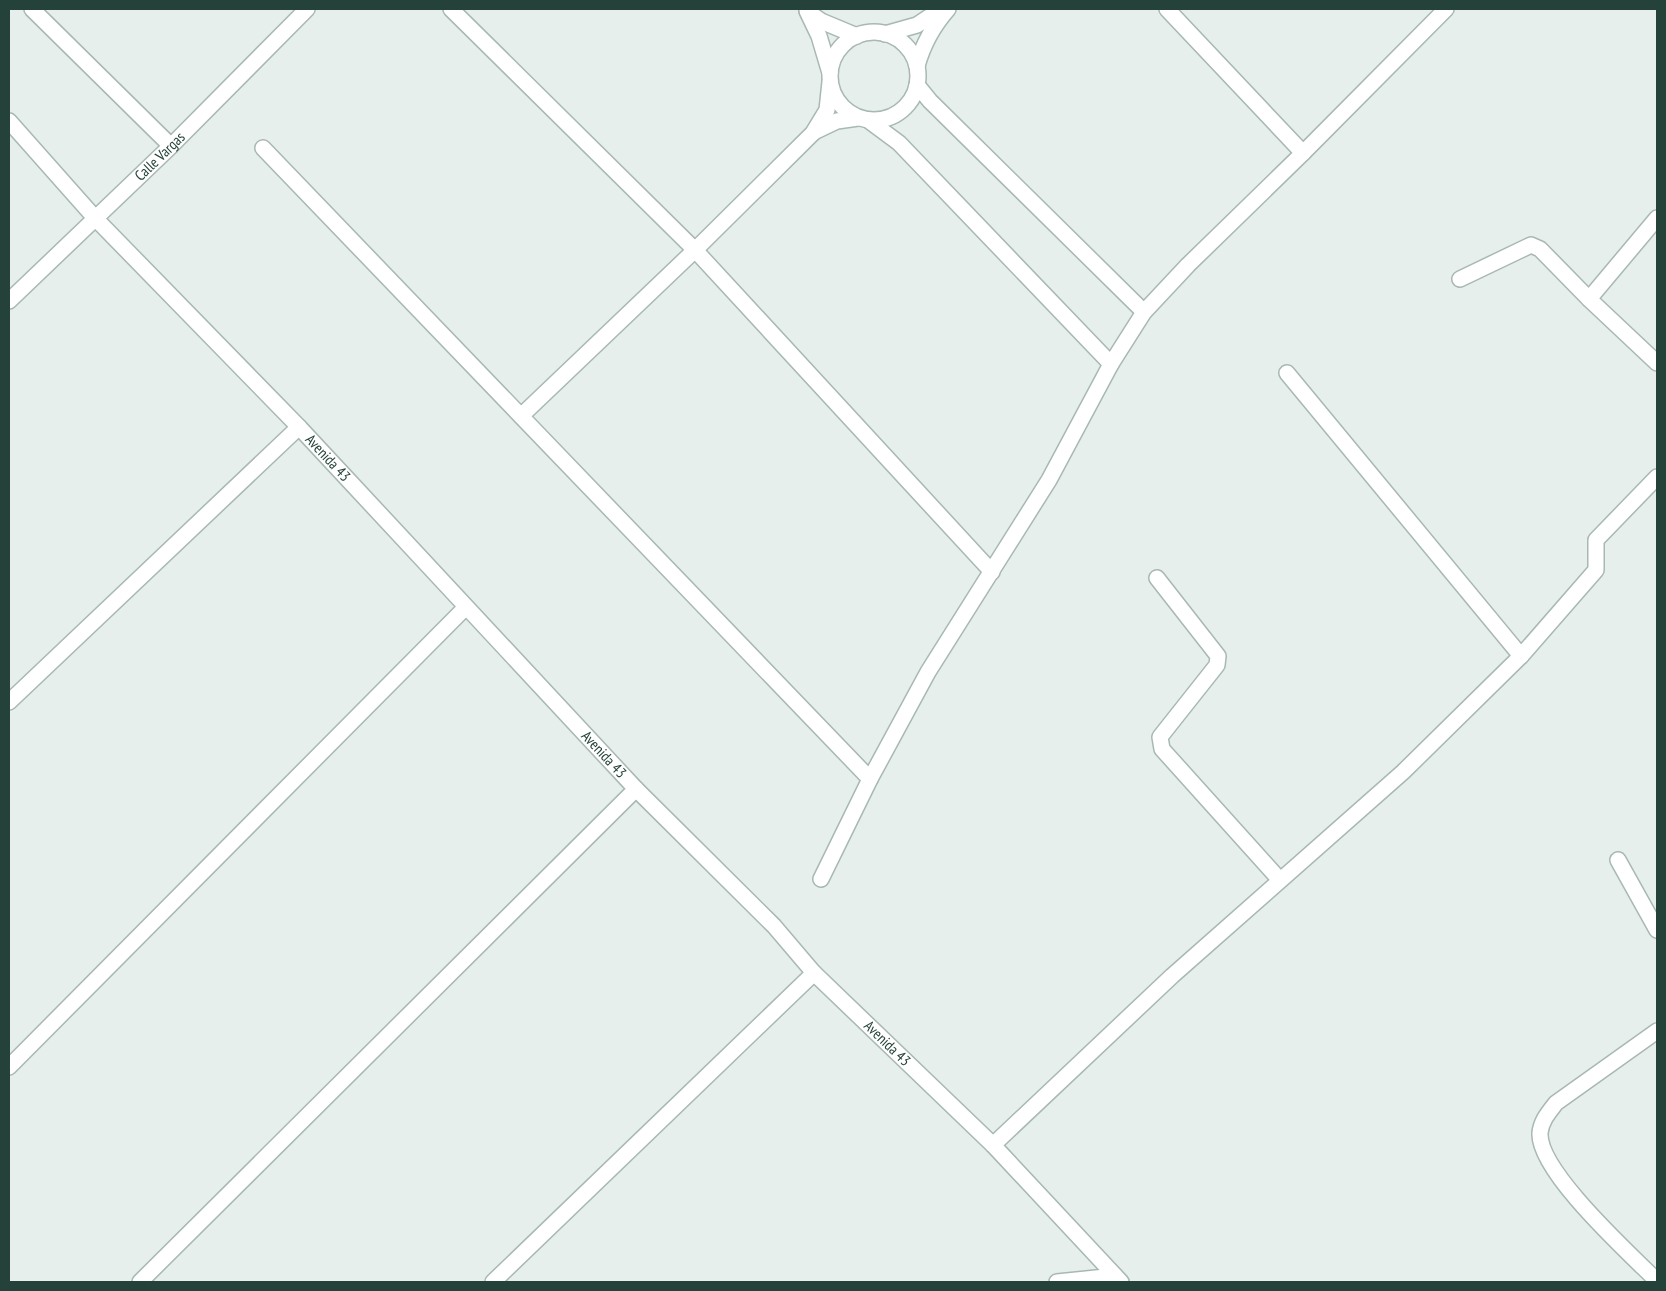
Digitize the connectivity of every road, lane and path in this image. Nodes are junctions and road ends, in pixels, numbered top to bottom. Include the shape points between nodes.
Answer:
1 (32, 9) edge
2 (307, 9) edge
3 (451, 9) edge
4 (942, 9) edge
5 (948, 9) edge
6 (1168, 9) edge
7 (1446, 9) edge
8 (806, 10) edge
9 (885, 34) junction
10 (857, 36) junction
11 (916, 66) junction
12 (830, 78) junction
13 (917, 85) junction
14 (863, 119) junction
15 (9, 121) edge
16 (813, 133) junction
17 (171, 146) junction
18 (264, 148) dead end
19 (1303, 153) junction
20 (95, 218) junction
21 (1657, 218) edge
22 (695, 250) junction
23 (1460, 279) dead end
24 (1589, 299) junction
25 (9, 301) edge
26 (1144, 312) junction
27 (1657, 363) edge
28 (1111, 364) junction
29 (1287, 374) dead end
30 (522, 416) junction
31 (299, 427) junction
32 (1657, 477) edge
33 (992, 572) junction
34 (1157, 578) dead end
35 (465, 608) junction
36 (1521, 656) junction
37 (9, 702) edge
38 (870, 780) junction
39 (636, 789) junction
40 (1618, 860) dead end
41 (820, 879) dead end
42 (1279, 879) junction
43 (1657, 930) edge
44 (814, 973) junction
45 (1657, 1031) edge
46 (9, 1067) edge
47 (993, 1145) junction
48 (1118, 1279) edge
49 (1657, 1281) edge
50 (140, 1282) edge
51 (493, 1282) edge
52 (1057, 1282) edge

1 - 17 street
2 - 17 street, Calle Vargas
3 - 22 street
4 - 9 street via 917,25
5 - 11 street via 923,46
6 - 19 street
7 - 19 street
8 - 10 street via 821,21
8 - 12 street via 819,36
9 - 10 street via 875,32
9 - 11 street via 902,42
10 - 12 street via 836,55
11 - 13 street
12 - 14 street via 836,100
12 - 16 street via 827,110
13 - 14 street via 909,102 896,115
13 - 26 street
14 - 16 street via 837,121
14 - 28 street via 899,143
15 - 20 street, Avenida 43
16 - 22 street
17 - 20 street, Calle Vargas
18 - 30 street
19 - 26 street
20 - 25 street, Calle Vargas
20 - 31 street, Avenida 43
21 - 24 street
22 - 30 street
22 - 33 street
23 - 24 street via 1531,245 1540,248
24 - 27 street
26 - 28 street
28 - 33 street via 1049,480
29 - 36 street
30 - 38 street
31 - 35 street, Avenida 43
31 - 37 street
32 - 36 street via 1596,540 1596,570
33 - 38 street via 928,672
34 - 42 street via 1218,656 1217,665 1160,737 1162,749
35 - 39 street, Avenida 43
35 - 46 street
36 - 42 street via 1403,772
38 - 41 street
39 - 44 street, Avenida 43 via 774,926
39 - 50 street
40 - 43 street
42 - 47 street
44 - 47 street, Avenida 43
44 - 51 street
45 - 49 street via 1556,1103 1544,1119 1540,1134 1544,1153 1558,1178
47 - 48 street, Avenida 43
48 - 52 street

